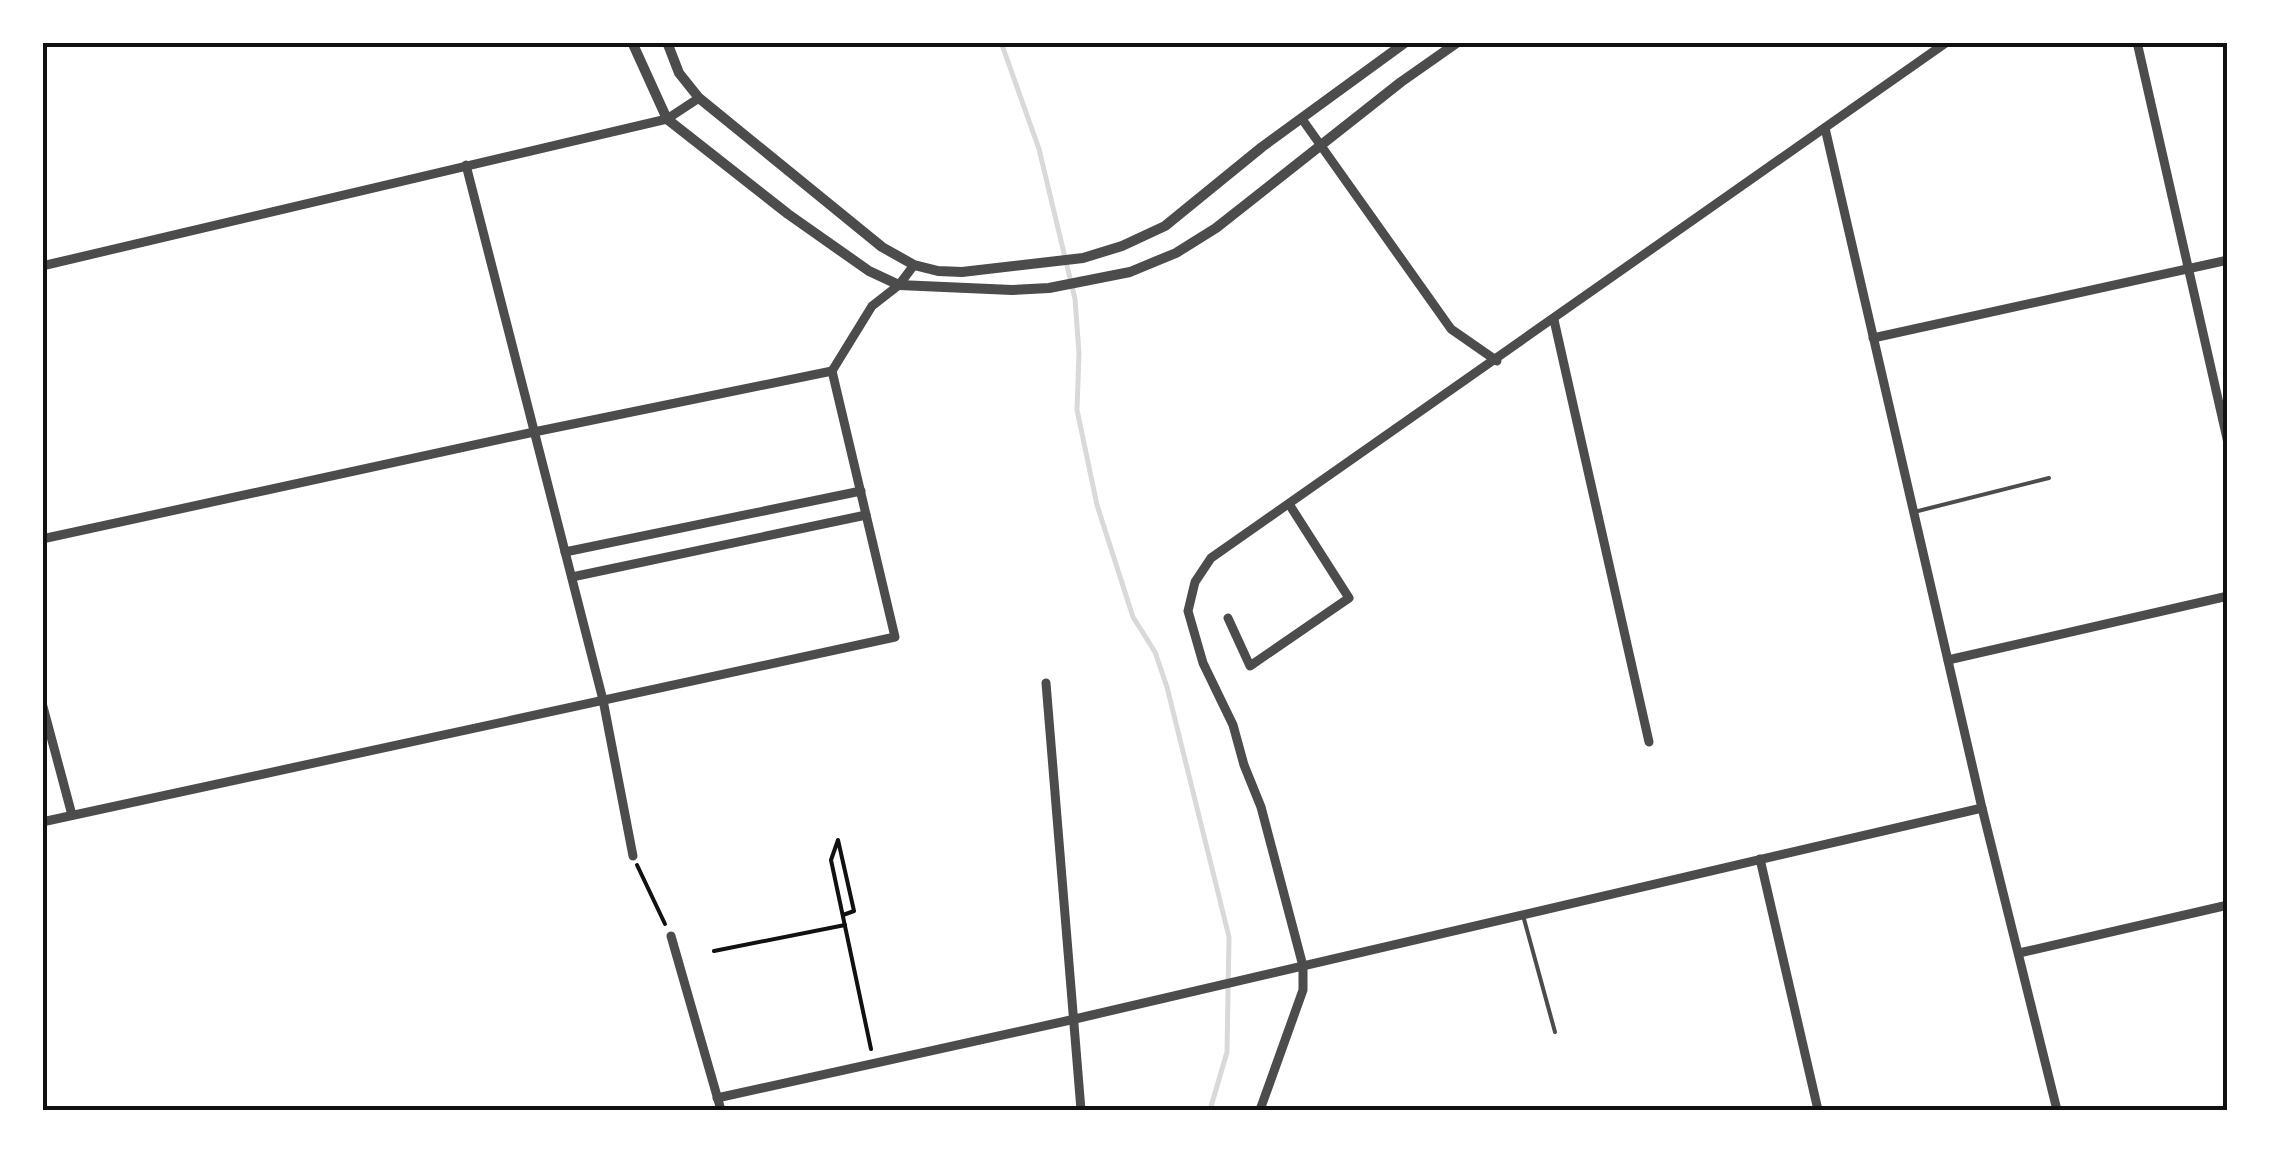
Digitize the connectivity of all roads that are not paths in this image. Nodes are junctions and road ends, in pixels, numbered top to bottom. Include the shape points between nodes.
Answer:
1 (632, 42) edge
2 (667, 42) edge
3 (1406, 42) edge
4 (1458, 42) edge
5 (1947, 42) edge
6 (2137, 42) edge
7 (698, 98) junction
8 (667, 119) junction
9 (1302, 119) junction
10 (1825, 128) junction
11 (1321, 145) junction
12 (466, 166) junction
13 (2228, 260) edge
14 (914, 265) junction
15 (42, 266) edge
16 (2187, 269) junction
17 (898, 285) junction
18 (1554, 320) junction
19 (1874, 338) junction
20 (1498, 360) junction
21 (832, 372) junction
22 (534, 432) junction
23 (2228, 443) edge
24 (2049, 478) dead end
25 (860, 491) junction
26 (1290, 504) junction
27 (1914, 512) junction
28 (866, 515) junction
29 (42, 539) edge
30 (565, 552) junction
31 (572, 577) junction
32 (2228, 596) edge
33 (1228, 618) dead end
34 (1948, 660) junction
35 (1046, 684) dead end
36 (603, 700) junction
37 (42, 702) edge
38 (1649, 742) dead end
39 (1982, 808) junction
40 (72, 815) junction
41 (42, 822) edge
42 (633, 856) road end
43 (1760, 858) junction
44 (2228, 905) edge
45 (1523, 914) junction
46 (671, 936) road end
47 (2019, 953) junction
48 (1304, 966) junction
49 (1075, 1019) junction
50 (1554, 1032) dead end
51 (717, 1098) junction
52 (721, 1110) edge
53 (1081, 1110) edge
54 (1260, 1110) edge
55 (1818, 1110) edge
56 (2058, 1110) edge

1 - 8 street
2 - 7 street
3 - 9 street
4 - 11 street
5 - 10 street
6 - 16 street
7 - 8 street
7 - 14 street via 882,247
8 - 12 street
8 - 17 street via 788,214
9 - 11 street
9 - 14 street via 1165,226 1122,246 1083,258 962,272
10 - 18 street
10 - 19 street
11 - 17 street via 1216,228 1130,272 1049,288
11 - 20 street via 1451,329
12 - 15 street
12 - 22 street
13 - 16 street
14 - 17 street
16 - 19 street
16 - 23 street
17 - 21 street via 872,306
18 - 20 street
18 - 38 street
19 - 27 street
20 - 26 street
21 - 22 street
21 - 25 street
22 - 29 street
22 - 30 street
24 - 27 lane
25 - 28 street
25 - 30 street
26 - 33 street via 1349,598 1250,666
26 - 48 street via 1211,558 1195,582 1188,611 1261,807
27 - 34 street
28 - 31 street
28 - 36 street via 895,637
30 - 31 street
31 - 36 street
32 - 34 street
34 - 39 street
35 - 49 street
36 - 40 street
36 - 42 street
37 - 40 street
39 - 43 street
39 - 47 street
40 - 41 street
43 - 45 street
43 - 55 street
44 - 47 street
45 - 48 street
45 - 50 lane
46 - 51 street
47 - 56 street
48 - 49 street
48 - 54 street via 1303,990
49 - 51 street
49 - 53 street
51 - 52 street

